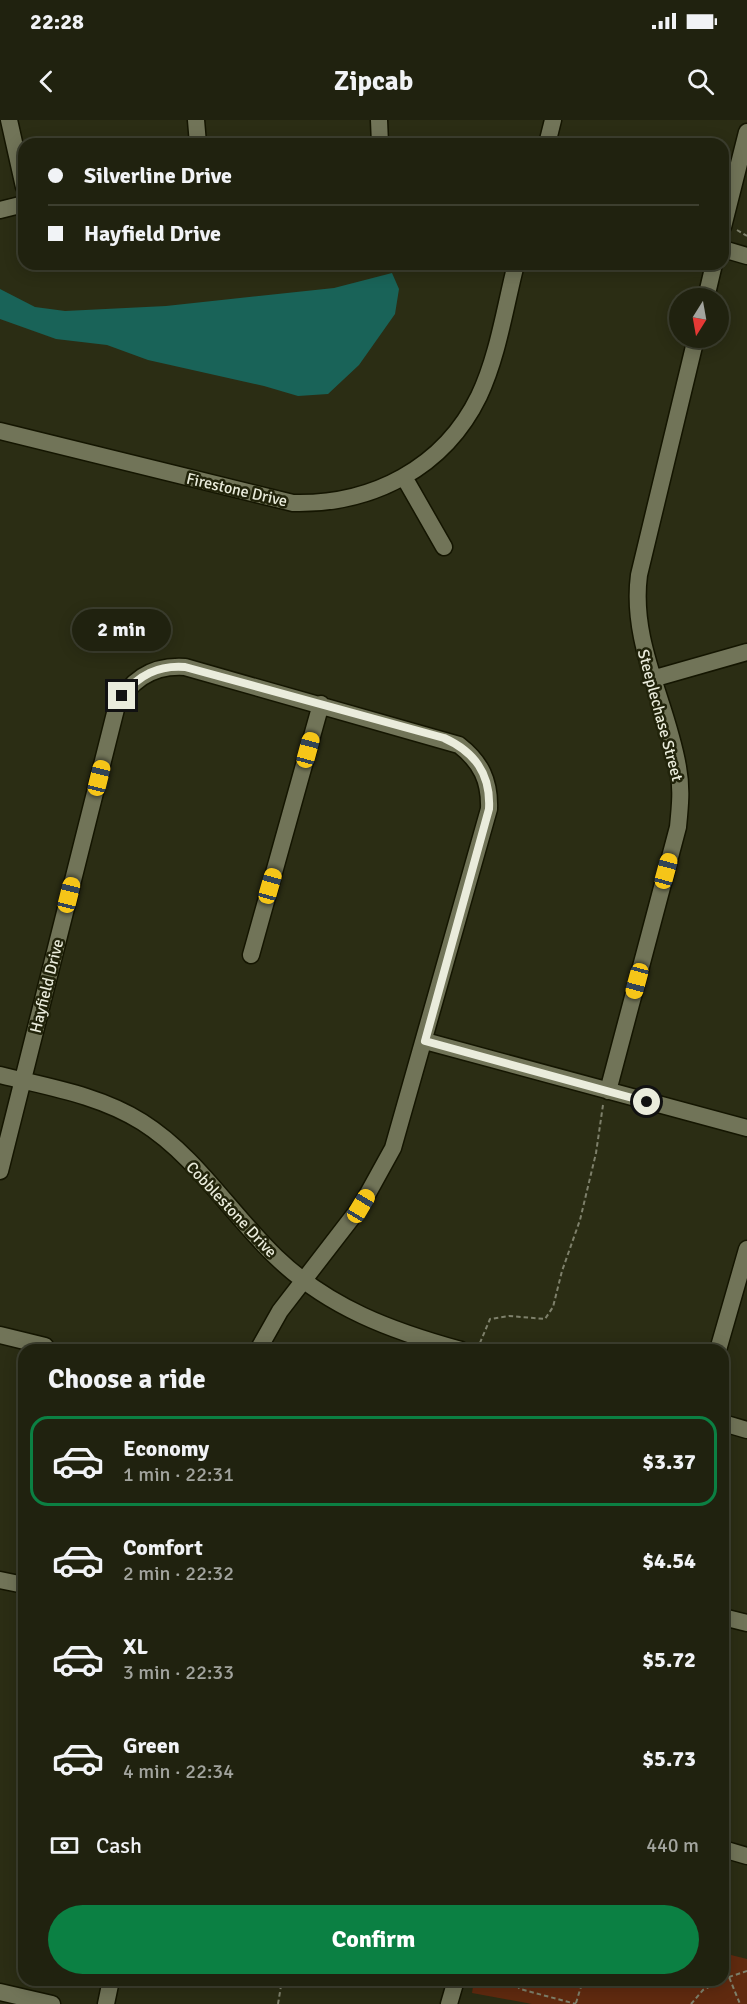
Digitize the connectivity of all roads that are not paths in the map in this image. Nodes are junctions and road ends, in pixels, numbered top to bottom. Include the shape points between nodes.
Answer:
1 (9, 120) edge
2 (196, 120) edge
3 (379, 120) edge
4 (553, 120) edge
5 (747, 132) edge
6 (198, 138) edge
7 (380, 138) edge
8 (548, 138) edge
9 (18, 160) edge
10 (729, 203) edge
11 (18, 206) edge
12 (0, 210) edge
13 (729, 251) edge
14 (747, 256) edge
15 (514, 270) edge
16 (713, 270) edge
17 (708, 288) edge
18 (694, 348) edge
19 (0, 431) edge
20 (404, 477) junction
21 (444, 547) dead end
22 (747, 652) edge
23 (652, 679) junction
24 (321, 704) junction
25 (251, 955) dead end
26 (425, 1041) junction
27 (0, 1075) edge
28 (23, 1080) junction
29 (608, 1091) junction
30 (747, 1128) edge
31 (0, 1171) edge
32 (747, 1249) edge
33 (303, 1281) junction
34 (0, 1335) edge
35 (37, 1344) edge
36 (261, 1344) edge
37 (441, 1344) edge
38 (720, 1344) edge
39 (729, 1425) edge
40 (747, 1430) edge
41 (0, 1580) edge
42 (18, 1584) edge
43 (729, 1618) edge
44 (747, 1623) edge
45 (729, 1852) edge
46 (747, 1856) edge
47 (110, 1986) edge
48 (454, 1986) edge
49 (0, 1992) edge
50 (52, 2004) edge
51 (106, 2004) edge
52 (449, 2004) edge

1 - 9 street
2 - 6 street
3 - 7 street
4 - 8 street
5 - 10 street
11 - 12 street
13 - 14 street
15 - 20 street, Firestone Drive via 479,395 453,437
16 - 17 street
18 - 23 street, Steeplechase Street via 636,593 638,629
19 - 20 street, Firestone Drive via 293,503 338,502 390,487
20 - 21 street
22 - 23 street
23 - 29 street, Steeplechase Street via 678,766 682,794
24 - 25 street
24 - 26 street, Hayfield Drive via 459,745 480,765 487,779 489,809
24 - 28 street, Hayfield Drive via 171,666 144,675 122,696
26 - 29 street
26 - 33 street, Hayfield Drive via 402,1122 378,1177 361,1206
27 - 28 street, Cobblestone Drive
28 - 31 street, Hayfield Drive
28 - 33 street, Cobblestone Drive via 90,1098 142,1122 184,1157
29 - 30 street
32 - 38 street
33 - 36 street, Hayfield Drive
33 - 37 street, Cobblestone Drive via 358,1316
34 - 35 street
39 - 40 street
41 - 42 street
43 - 44 street
45 - 46 street
47 - 51 street
48 - 52 street
49 - 50 street

